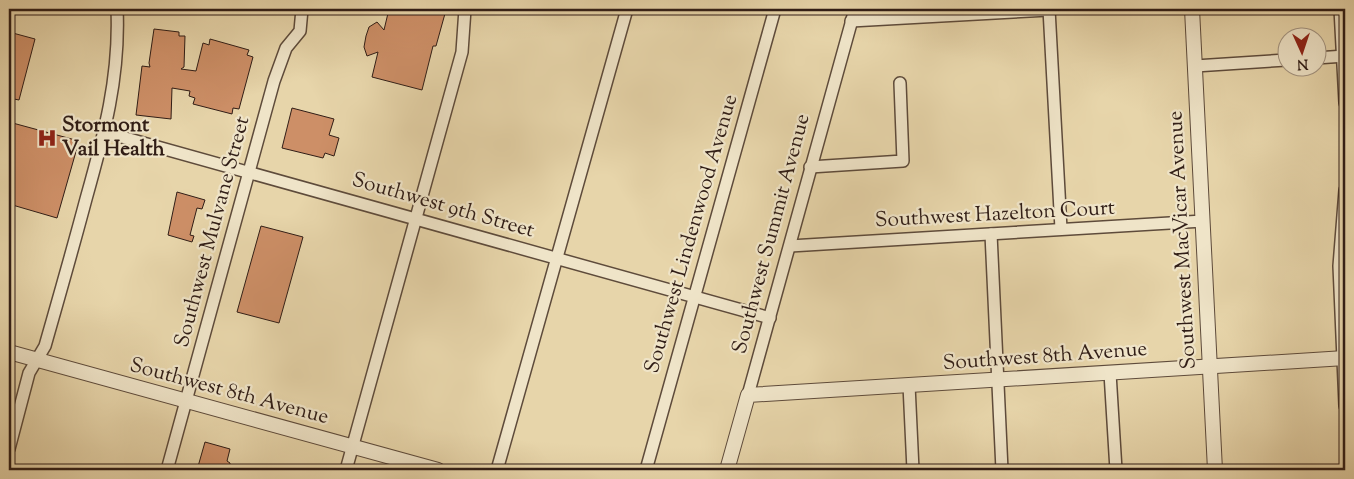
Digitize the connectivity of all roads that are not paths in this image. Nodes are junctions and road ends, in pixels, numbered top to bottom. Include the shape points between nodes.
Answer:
1 (117, 9) edge
2 (302, 9) edge
3 (465, 9) edge
4 (627, 9) edge
5 (775, 9) edge
6 (855, 9) edge
7 (1049, 9) edge
8 (1192, 9) edge
9 (1340, 9) edge
10 (851, 21) junction
11 (1344, 56) edge
12 (1326, 57) edge
13 (1276, 61) edge
14 (1195, 66) junction
15 (900, 83) dead end
16 (1345, 103) edge
17 (104, 132) junction
18 (810, 167) junction
19 (249, 172) junction
20 (1345, 190) edge
21 (416, 218) junction
22 (1203, 221) junction
23 (1061, 229) junction
24 (991, 234) junction
25 (790, 246) junction
26 (557, 258) junction
27 (695, 296) junction
28 (770, 318) junction
29 (9, 352) edge
30 (1344, 358) edge
31 (38, 360) junction
32 (1209, 366) junction
33 (1110, 373) junction
34 (996, 380) junction
35 (909, 385) junction
36 (748, 395) junction
37 (186, 401) junction
38 (1345, 406) edge
39 (353, 447) junction
40 (9, 449) edge
41 (167, 470) edge
42 (346, 470) edge
43 (438, 470) edge
44 (497, 470) edge
45 (646, 470) edge
46 (727, 470) edge
47 (913, 470) edge
48 (1002, 470) edge
49 (1116, 470) edge
50 (1215, 470) edge

1 - 17 street via 118,58
2 - 19 street, Southwest Mulvane Street via 300,31 286,48 278,65
3 - 21 street via 462,52
4 - 26 street
5 - 27 street, Southwest Lindenwood Avenue
6 - 10 street, Southwest Summit Avenue
7 - 10 street
7 - 23 street
8 - 14 street, Southwest MacVicar Avenue
9 - 11 street
10 - 18 street, Southwest Summit Avenue
11 - 12 street
11 - 16 street
13 - 14 street
14 - 22 street, Southwest MacVicar Avenue
15 - 18 street via 903,161
17 - 19 street, Southwest 9th Street
17 - 31 street via 46,346
18 - 25 street, Southwest Summit Avenue
19 - 21 street, Southwest 9th Street
19 - 37 street, Southwest Mulvane Street
20 - 30 street via 1339,266
21 - 26 street, Southwest 9th Street
21 - 39 street
22 - 23 street, Southwest Hazelton Court
22 - 32 street, Southwest MacVicar Avenue
23 - 24 street, Southwest Hazelton Court
24 - 25 street, Southwest Hazelton Court
24 - 34 street
25 - 28 street, Southwest Summit Avenue
26 - 27 street, Southwest 9th Street
26 - 44 street
27 - 28 street, Southwest 9th Street
27 - 45 street, Southwest Lindenwood Avenue
28 - 36 street, Southwest Summit Avenue
29 - 31 street, Southwest 8th Avenue
30 - 32 street, Southwest 8th Avenue
30 - 38 street
31 - 37 street, Southwest 8th Avenue
31 - 40 street via 30,373
32 - 33 street, Southwest 8th Avenue
32 - 50 street, Southwest MacVicar Avenue
33 - 34 street, Southwest 8th Avenue
33 - 49 street
34 - 35 street, Southwest 8th Avenue
34 - 48 street
35 - 36 street, Southwest 8th Avenue
35 - 47 street
36 - 46 street, Southwest Summit Avenue
37 - 39 street, Southwest 8th Avenue
37 - 41 street, Southwest Mulvane Street
39 - 42 street
39 - 43 street, Southwest 8th Avenue

